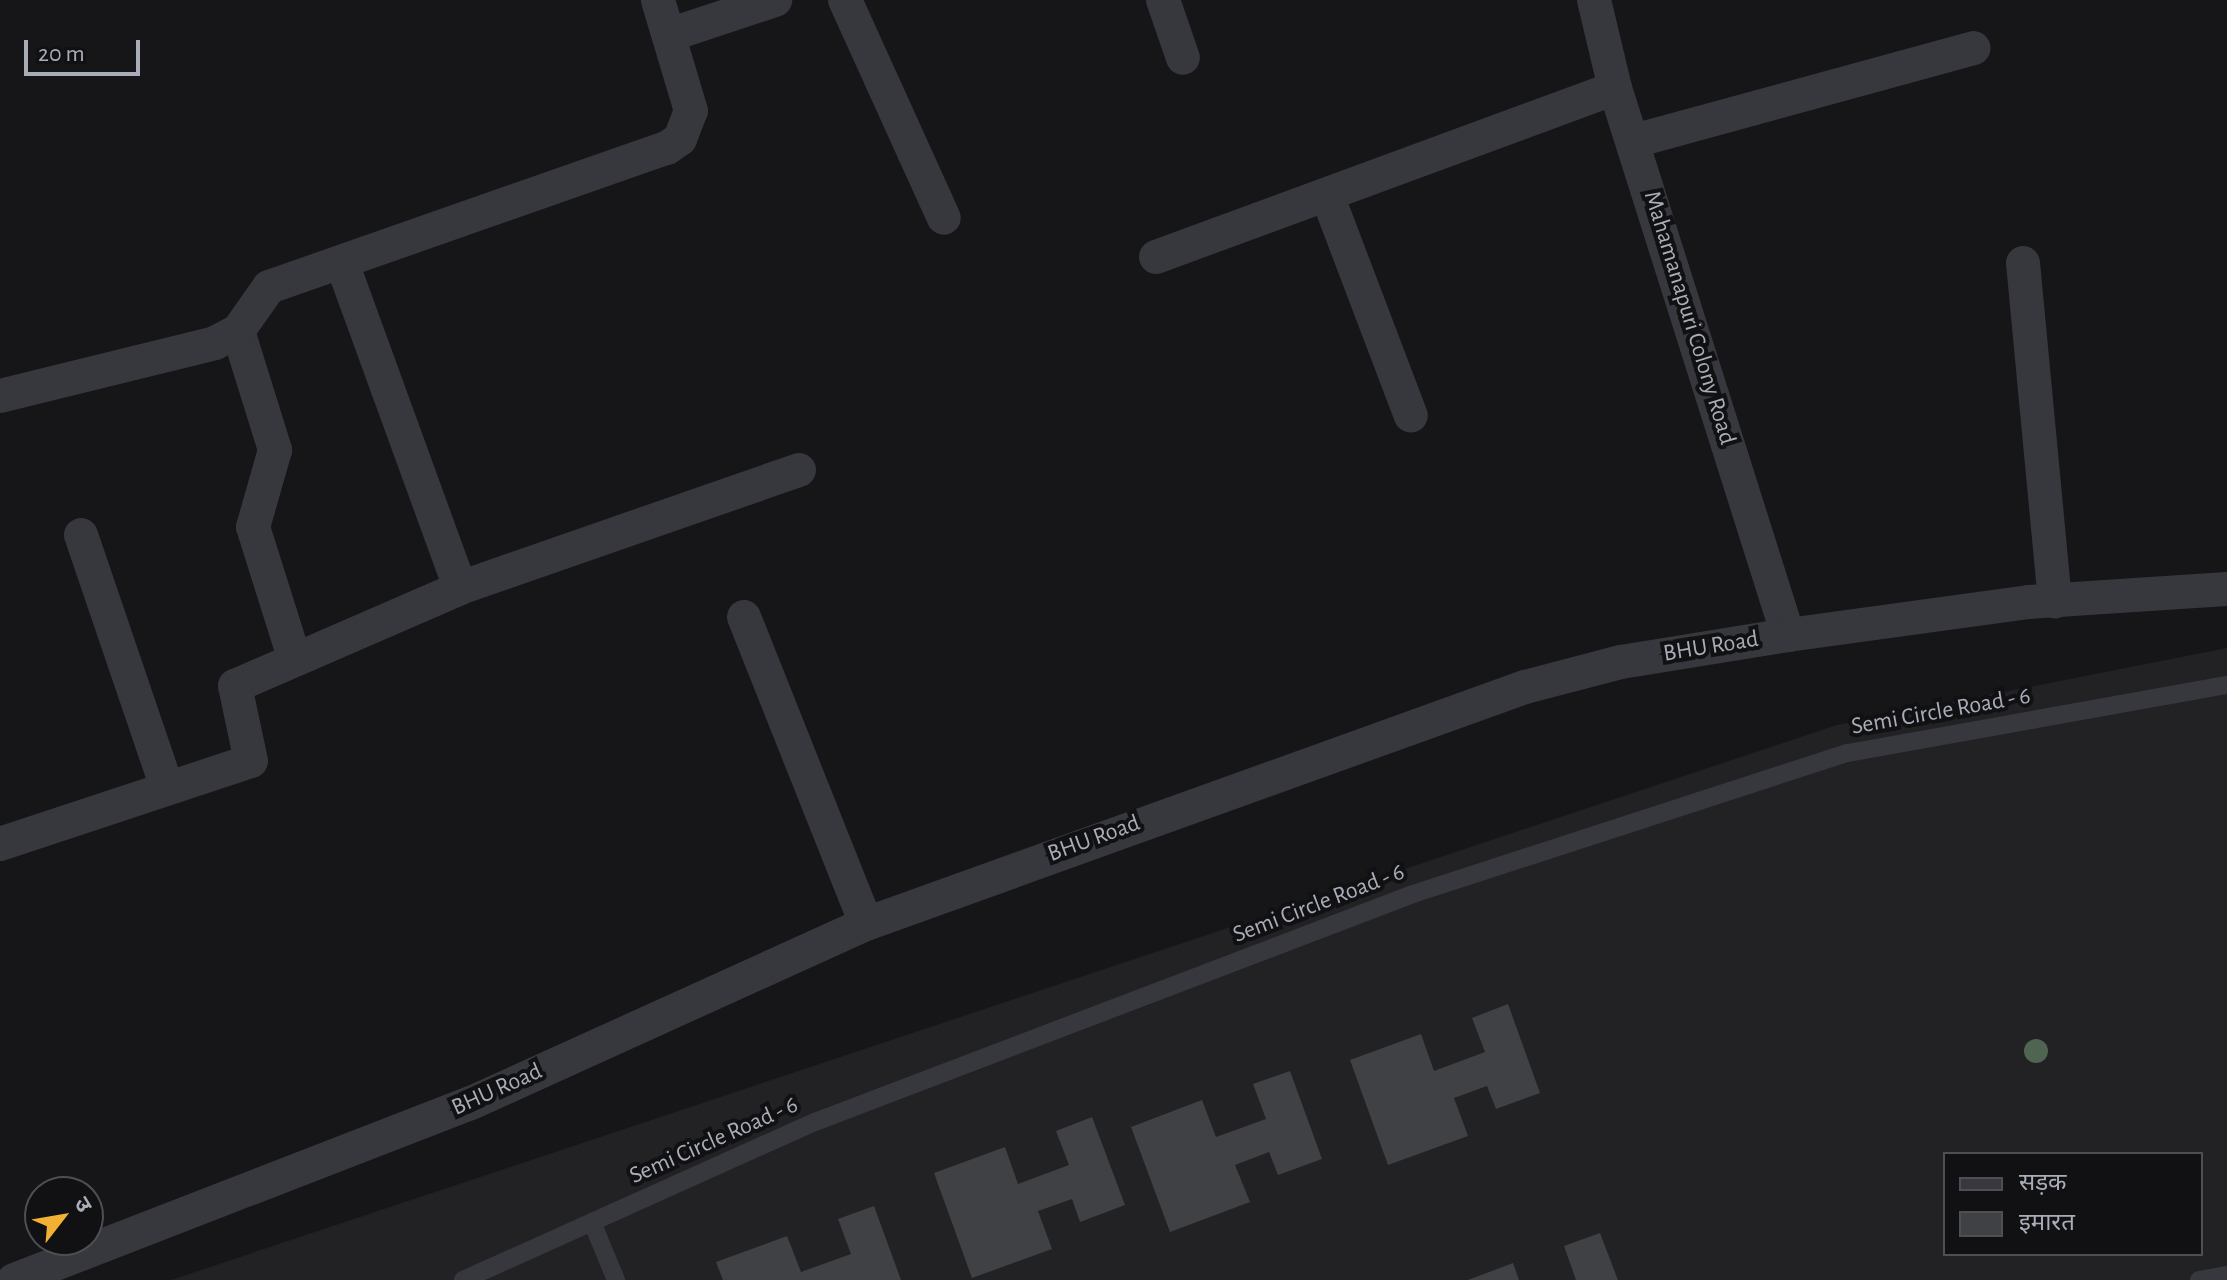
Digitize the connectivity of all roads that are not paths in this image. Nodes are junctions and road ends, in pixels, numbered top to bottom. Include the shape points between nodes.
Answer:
1 (658, 0) edge
2 (775, 0) edge
3 (845, 0) edge
4 (1163, 0) edge
5 (1594, 0) edge
6 (669, 35) junction
7 (1973, 48) dead end
8 (1183, 58) dead end
9 (1615, 88) junction
10 (1634, 141) junction
11 (1327, 195) junction
12 (944, 218) dead end
13 (1156, 257) dead end
14 (342, 263) junction
15 (2023, 263) dead end
16 (238, 331) junction
17 (0, 396) edge
18 (1411, 416) dead end
19 (799, 470) dead end
20 (81, 535) dead end
21 (460, 588) junction
22 (2227, 589) edge
23 (2055, 601) junction
24 (744, 617) dead end
25 (1788, 635) junction
26 (295, 660) junction
27 (2227, 685) edge
28 (167, 788) junction
29 (0, 844) edge
30 (866, 924) junction
31 (592, 1222) junction
32 (2227, 1275) edge
33 (14, 1280) edge
34 (463, 1280) edge
35 (616, 1280) edge
36 (2199, 1280) edge

1 - 6 street
2 - 6 street
3 - 12 street
4 - 8 street
5 - 9 street, Mahamanapuri Colony Road
6 - 14 street via 691,111 680,139
7 - 10 street
9 - 10 street, Mahamanapuri Colony Road
9 - 11 street
10 - 25 street, Mahamanapuri Colony Road
11 - 13 street
11 - 18 street
14 - 16 street via 269,287
14 - 21 street
15 - 23 street
16 - 17 street via 215,343
16 - 26 street via 275,450 253,527
19 - 21 street
20 - 28 street
21 - 26 street
22 - 23 street, BHU Road
23 - 25 street, BHU Road
24 - 30 street
25 - 30 street, BHU Road via 1621,662 1525,687
26 - 28 street via 235,686 251,761
27 - 31 lane, Semi Circle Road - 6 via 1848,753 1413,894 815,1122
28 - 29 street
30 - 33 street, BHU Road via 471,1103
31 - 34 lane, Semi Circle Road - 6
31 - 35 lane
32 - 36 lane

